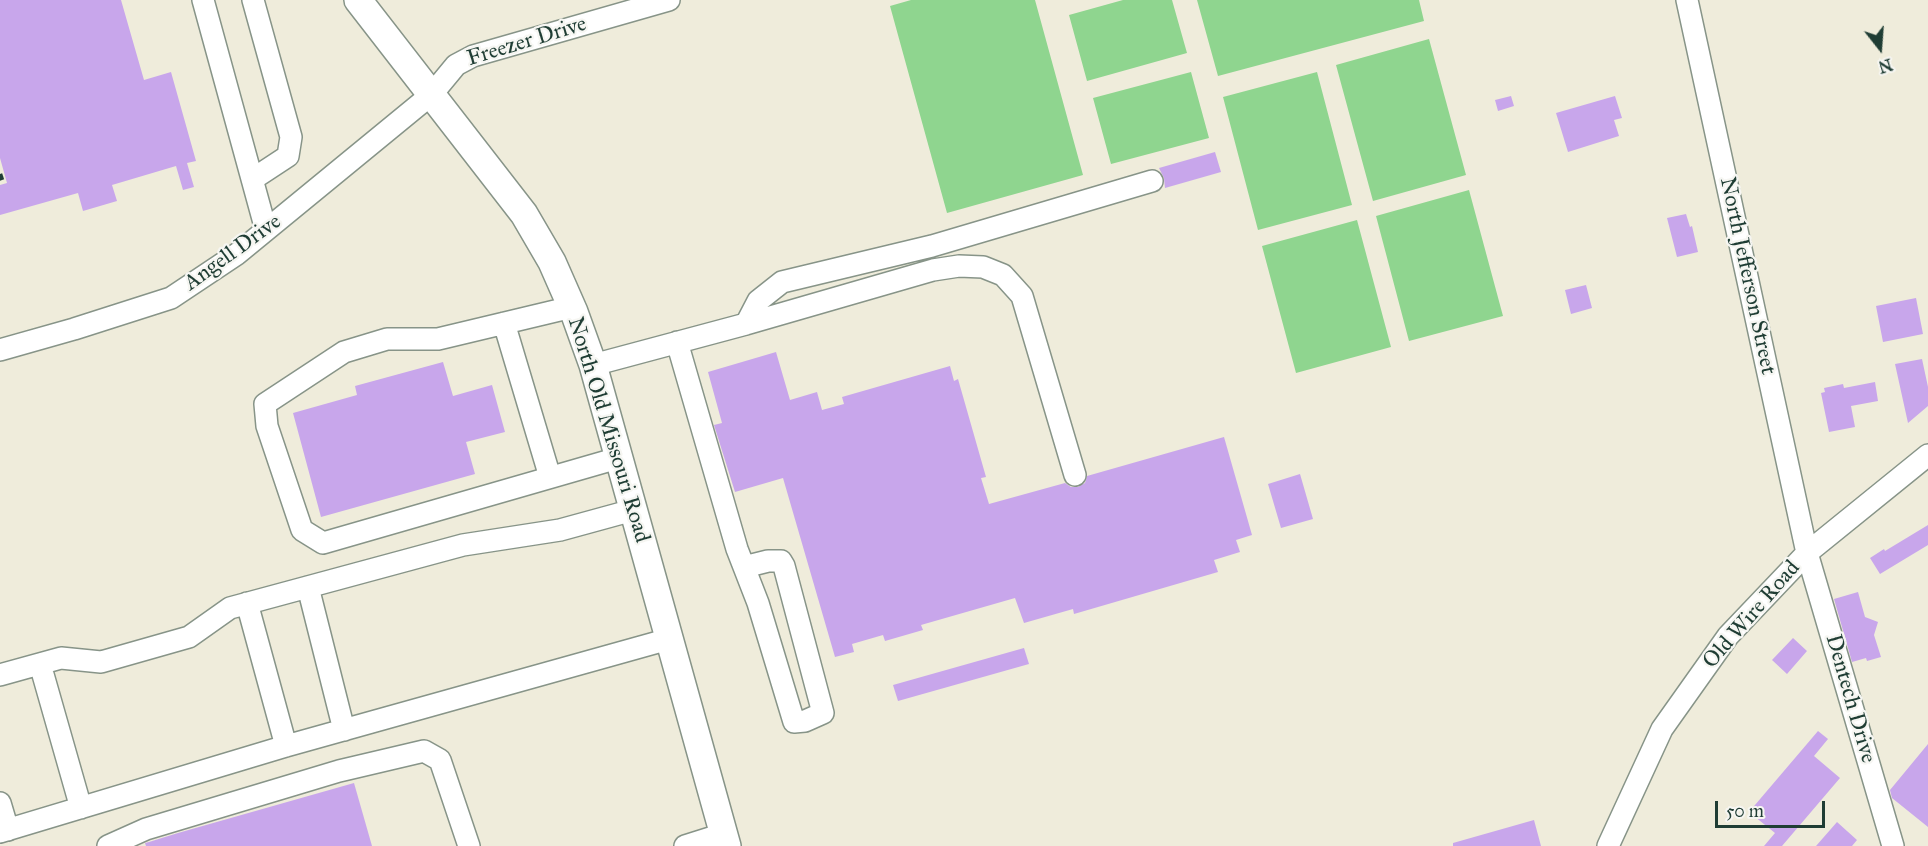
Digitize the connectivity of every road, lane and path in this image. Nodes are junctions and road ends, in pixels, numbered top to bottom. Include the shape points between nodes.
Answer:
1 (202, 0) edge
2 (253, 0) edge
3 (358, 0) edge
4 (669, 0) edge
5 (1687, 0) edge
6 (432, 94) junction
7 (253, 179) junction
8 (1152, 181) dead end
9 (266, 230) junction
10 (572, 307) junction
11 (504, 323) junction
12 (746, 324) junction
13 (677, 342) junction
14 (0, 350) edge
15 (593, 366) junction
16 (1928, 455) edge
17 (618, 458) junction
18 (1075, 475) dead end
19 (550, 477) junction
20 (633, 510) junction
21 (1807, 553) junction
22 (744, 567) junction
23 (308, 586) junction
24 (247, 603) junction
25 (669, 639) junction
26 (40, 664) junction
27 (0, 675) edge
28 (344, 730) junction
29 (286, 746) junction
30 (0, 803) edge
31 (81, 808) junction
32 (4, 831) edge
33 (725, 840) edge
34 (108, 846) edge
35 (469, 846) edge
36 (685, 846) edge
37 (1608, 846) edge
38 (1893, 846) edge

1 - 7 street
2 - 7 street via 291,137 288,156
3 - 6 main road, North Old Missouri Road
4 - 6 street, Freezer Drive via 473,56 456,65
5 - 21 street, North Jefferson Street
6 - 9 street, Angell Drive
6 - 10 main road, North Old Missouri Road via 524,214
7 - 9 street
8 - 12 street via 932,246 782,282 758,301
9 - 14 street, Angell Drive via 171,298
10 - 11 street
10 - 15 main road, North Old Missouri Road
11 - 19 street
11 - 19 street via 438,339 387,339 344,352 265,404 267,426 302,530 323,543
12 - 13 street
12 - 18 street via 933,270 983,267 1003,275 1022,296
13 - 15 street
13 - 22 street
15 - 17 main road, North Old Missouri Road
16 - 21 street, Old Wire Road
17 - 19 street
17 - 20 main road, North Old Missouri Road
20 - 23 street via 560,530 463,545
20 - 25 main road, North Old Missouri Road
21 - 37 street, Old Wire Road via 1728,636 1662,729
21 - 38 street, Dentech Drive
22 - 22 street via 794,722 823,713 784,566 781,561 768,561
23 - 24 street
23 - 28 street
24 - 26 street via 230,608 189,637 101,662 61,658
24 - 29 street
25 - 28 street
25 - 33 main road, North Old Missouri Road
26 - 27 street
26 - 31 street
28 - 29 street
29 - 31 street
30 - 32 street
31 - 32 street
33 - 36 street
34 - 35 street via 146,829 339,771 424,751 440,760

